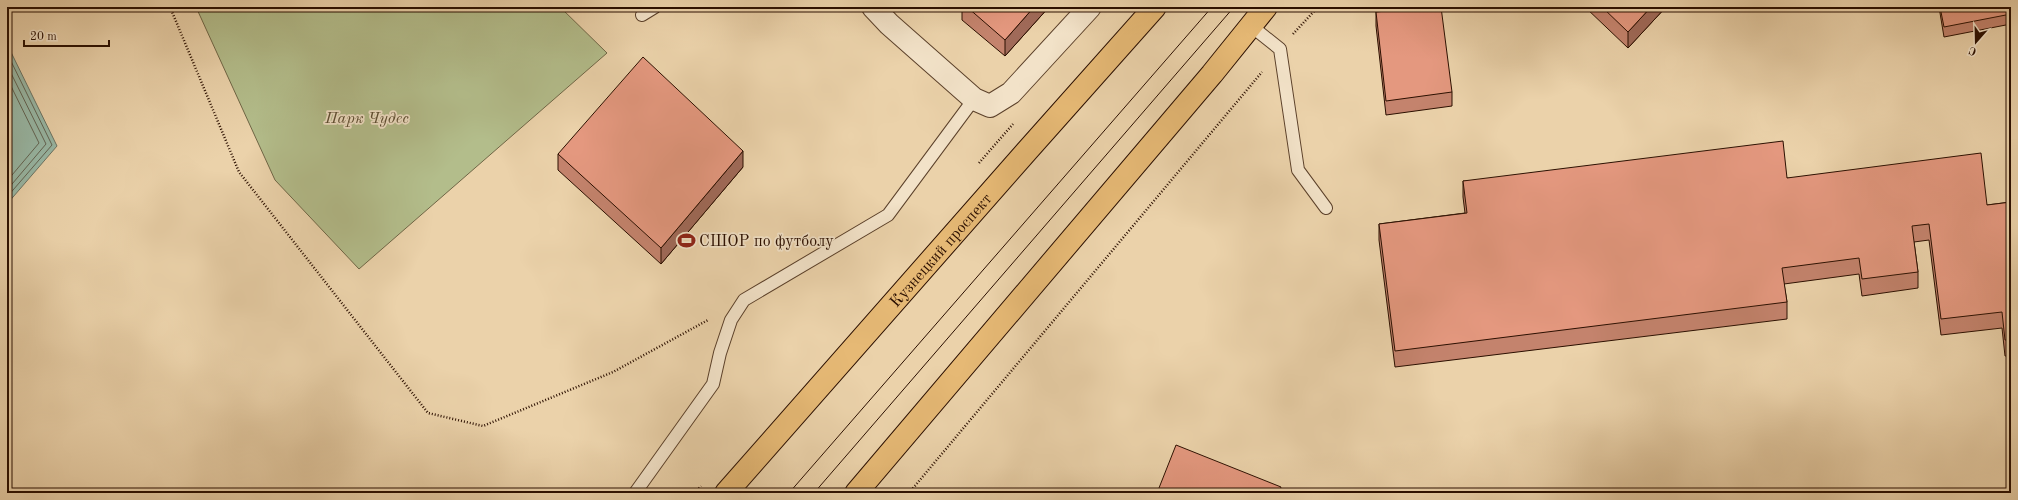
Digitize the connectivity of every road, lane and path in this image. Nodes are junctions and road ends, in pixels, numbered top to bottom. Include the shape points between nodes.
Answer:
1 (170, 7) edge
2 (655, 7) edge
3 (873, 7) edge
4 (1090, 7) edge
5 (1155, 7) edge
6 (1266, 7) edge
7 (1318, 7) edge
8 (642, 15) dead end
9 (1250, 25) junction
10 (1280, 49) junction
11 (974, 99) junction
12 (1326, 208) dead end
13 (709, 319) dead end
14 (634, 493) edge
15 (726, 493) edge
16 (856, 493) edge
17 (909, 493) edge

1 - 13 path via 239,172 428,413 483,426 612,372
2 - 8 lane
3 - 11 street
4 - 11 street via 1011,93 990,106
5 - 15 main road, Кузнецкий проспект
6 - 9 main road
7 - 10 path
9 - 10 lane
9 - 16 main road via 1207,80
10 - 12 lane via 1298,170
10 - 17 path
11 - 14 lane via 888,215 744,300 732,320 720,353 713,384

